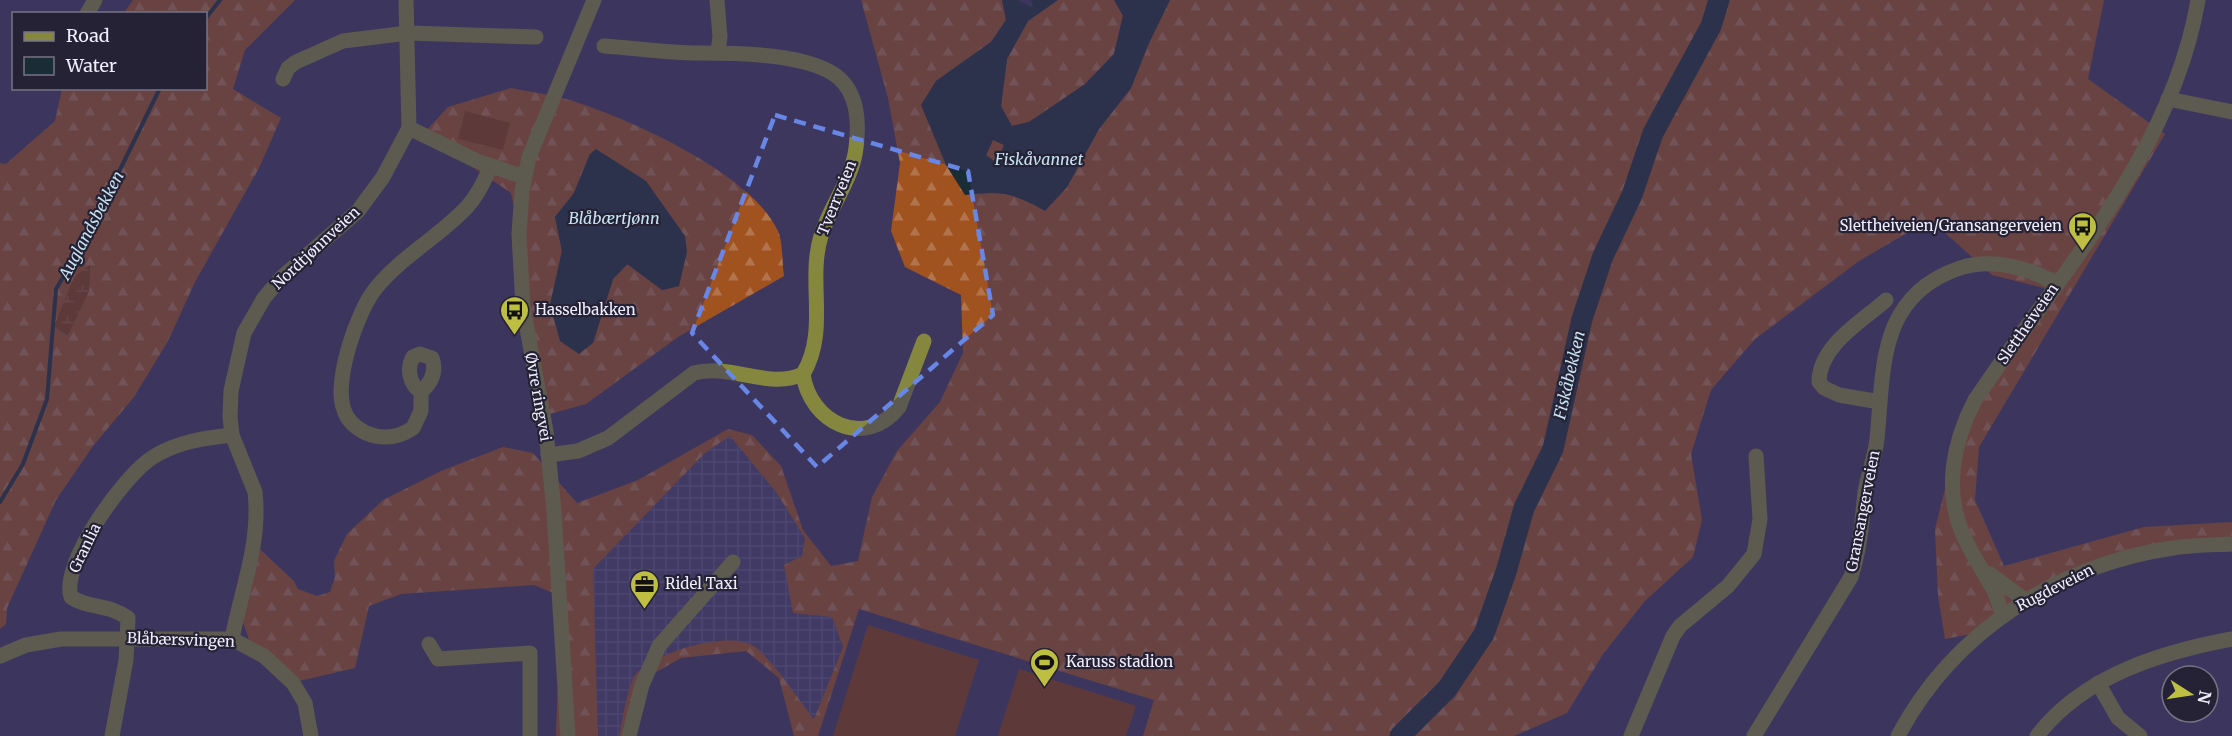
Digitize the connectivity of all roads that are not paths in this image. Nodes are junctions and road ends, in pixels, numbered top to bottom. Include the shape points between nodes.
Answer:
1 (406, 0) edge
2 (594, 0) edge
3 (717, 0) edge
4 (2198, 0) edge
5 (408, 33) junction
6 (536, 37) dead end
7 (603, 46) dead end
8 (718, 51) junction
9 (283, 79) dead end
10 (2168, 99) junction
11 (2232, 112) edge
12 (409, 128) junction
13 (491, 166) junction
14 (524, 177) junction
15 (2056, 284) junction
16 (1886, 300) dead end
17 (924, 341) dead end
18 (803, 374) junction
19 (421, 392) dead end
20 (1880, 402) junction
21 (232, 435) junction
22 (548, 455) junction
23 (1756, 456) dead end
24 (2232, 544) edge
25 (733, 562) dead end
26 (1979, 564) junction
27 (2025, 600) junction
28 (2003, 615) junction
29 (127, 638) junction
30 (232, 639) junction
31 (2232, 639) edge
32 (429, 644) dead end
33 (0, 656) edge
34 (2097, 683) junction
35 (112, 736) edge
36 (311, 736) edge
37 (530, 736) edge
38 (568, 736) edge
39 (630, 736) edge
40 (1631, 736) edge
41 (1754, 736) edge
42 (1898, 736) edge
43 (2037, 736) edge
44 (2140, 736) edge

1 - 5 street, Nordtjønnveien
2 - 14 street, Øvre ringvei via 537,131
3 - 8 street
4 - 10 street, Slettheiveien
5 - 6 street
5 - 9 street via 332,45 296,62
5 - 12 street, Nordtjønnveien
7 - 8 street, Tverrveien
8 - 18 street, Tverrveien via 780,58 829,72 840,79 854,104 854,161 821,234 816,265 815,339
10 - 11 street
10 - 15 street, Slettheiveien via 2128,179
12 - 13 street
12 - 21 street, Nordtjønnveien via 383,177 358,211 281,278 250,320 231,391
13 - 14 street
13 - 19 street via 466,208 404,258 374,290 350,344 341,398 344,411 360,430 382,438 405,433 419,418
14 - 22 street, Øvre ringvei via 519,234 521,282
15 - 20 street, Gransangerveien via 2032,272 1982,264 1955,270 1929,284 1906,306 1889,337
15 - 26 street, Slettheiveien via 1976,399 1959,433 1954,452 1956,510 1963,535
16 - 20 street via 1845,334 1819,376 1830,392
17 - 18 street via 899,407 874,427 841,426 821,414 807,392
18 - 22 street via 772,378 720,370 694,373 608,438 578,451
20 - 41 street, Gransangerveien via 1877,442 1851,577
21 - 29 street, Granlia via 194,440 151,458 112,498 91,533 71,577 70,597 124,615 129,625
21 - 30 street, Nordtjønnveien via 248,469 257,503 253,547
22 - 38 street, Øvre ringvei via 559,566
23 - 40 street via 1760,519 1754,554 1737,576 1673,636
24 - 27 street, Rugdeveien via 2173,548 2118,560 2075,574
25 - 39 street via 659,646 642,685
26 - 27 street, Slettheiveien
26 - 28 street, Slettheiveien
27 - 28 street, Rugdeveien
28 - 42 street, Rugdeveien via 1943,669 1915,705
29 - 30 street, Blåbærsvingen
29 - 33 street, Blåbærsvingen via 48,640
29 - 35 street, Granlia
30 - 36 street, Blåbærsvingen via 264,656 293,683 305,703
31 - 34 street via 2158,658
32 - 37 street via 438,659 530,653
34 - 43 street
34 - 44 street via 2118,718

